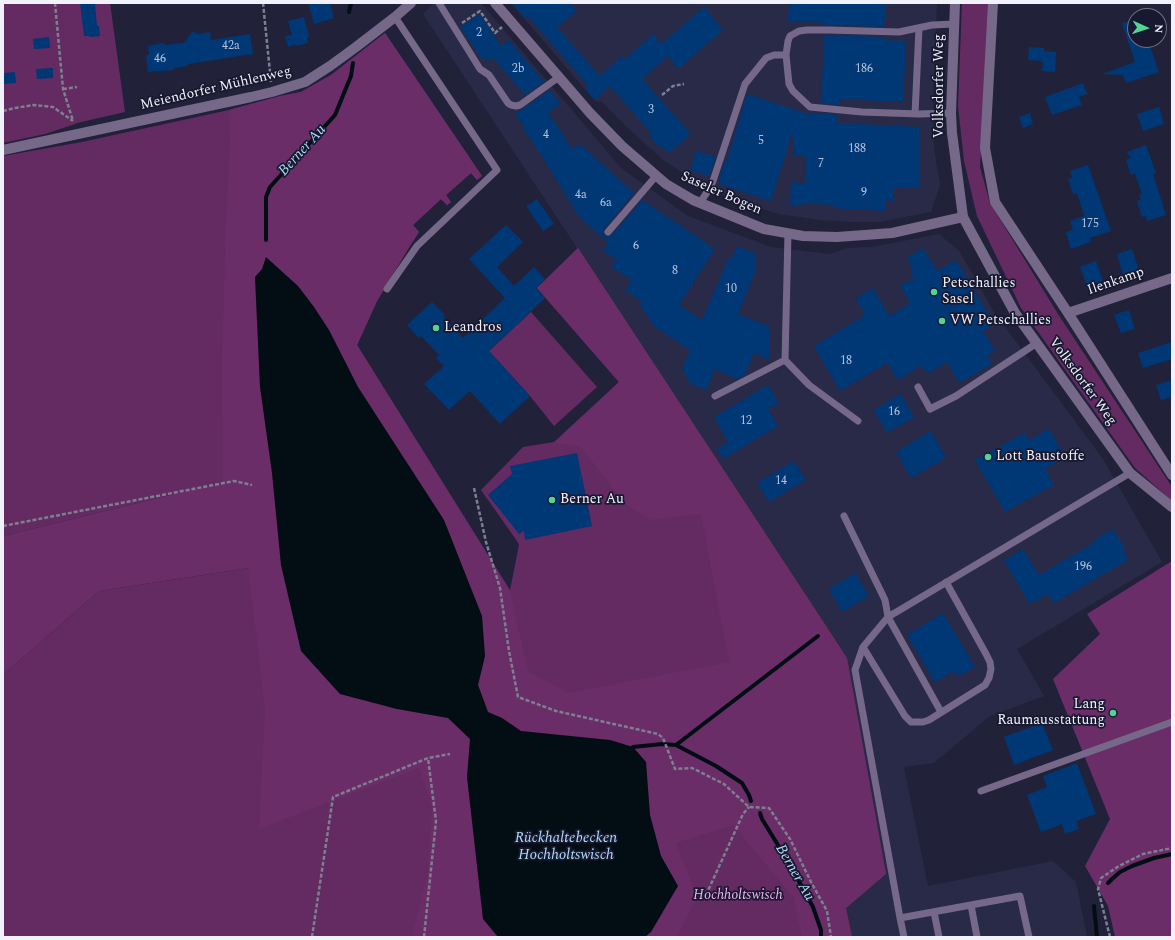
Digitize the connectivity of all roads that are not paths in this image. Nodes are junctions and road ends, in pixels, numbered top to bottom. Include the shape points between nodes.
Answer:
1 (411, 3) edge
2 (439, 3) edge
3 (495, 3) edge
4 (955, 3) edge
5 (993, 3) edge
6 (395, 17) junction
7 (954, 24) junction
8 (919, 28) junction
9 (786, 55) junction
10 (559, 78) junction
11 (951, 113) junction
12 (915, 114) junction
13 (3, 150) edge
14 (656, 176) junction
15 (700, 203) junction
16 (963, 217) junction
17 (608, 232) dead end
18 (788, 233) junction
19 (1172, 278) edge
20 (387, 289) dead end
21 (1068, 313) junction
22 (1037, 343) junction
23 (785, 360) junction
24 (918, 387) dead end
25 (715, 396) dead end
26 (858, 420) dead end
27 (1130, 473) junction
28 (1172, 475) edge
29 (1172, 507) edge
30 (844, 516) dead end
31 (946, 582) junction
32 (888, 617) junction
33 (863, 646) junction
34 (941, 712) junction
35 (1172, 722) edge
36 (981, 792) dead end
37 (971, 905) junction
38 (934, 912) junction
39 (900, 918) junction
40 (904, 937) edge
41 (939, 937) edge
42 (977, 937) edge
43 (1029, 937) edge

1 - 6 street, Meiendorfer Mühlenweg
2 - 10 lane via 480,69 489,75 511,105 520,104
3 - 10 street, Saseler Bogen
4 - 7 street, Volksdorfer Weg
5 - 21 street, Volksdorfer Weg via 985,148 995,202
6 - 13 street, Meiendorfer Mühlenweg via 305,82 272,92
6 - 20 lane via 497,170 416,246
7 - 8 lane
7 - 11 street, Volksdorfer Weg
8 - 9 lane via 900,32 799,31 790,36
8 - 12 lane
9 - 12 lane via 792,91 810,107
9 - 15 lane via 774,54 766,58 745,84 713,181
10 - 14 street, Saseler Bogen via 622,146
11 - 12 lane
11 - 16 street, Volksdorfer Weg
14 - 15 street, Saseler Bogen
14 - 17 lane
15 - 18 street, Saseler Bogen via 764,229
16 - 18 street, Saseler Bogen via 892,233 837,237
16 - 22 street, Volksdorfer Weg via 1015,313
18 - 23 lane
19 - 21 street, Ilenkamp
21 - 28 street, Volksdorfer Weg
22 - 24 lane via 956,396 930,409
22 - 27 street, Volksdorfer Weg
23 - 25 lane
23 - 26 lane via 810,386
27 - 29 street, Volksdorfer Weg
27 - 31 lane
30 - 32 lane via 885,600
31 - 32 lane
31 - 34 lane via 986,654 990,669 985,685
32 - 33 lane
32 - 34 lane
33 - 34 lane via 911,722 923,722
33 - 39 lane via 855,670
35 - 36 lane
37 - 38 lane
37 - 42 lane
37 - 43 lane via 1020,896
38 - 39 lane
38 - 41 lane
39 - 40 lane

